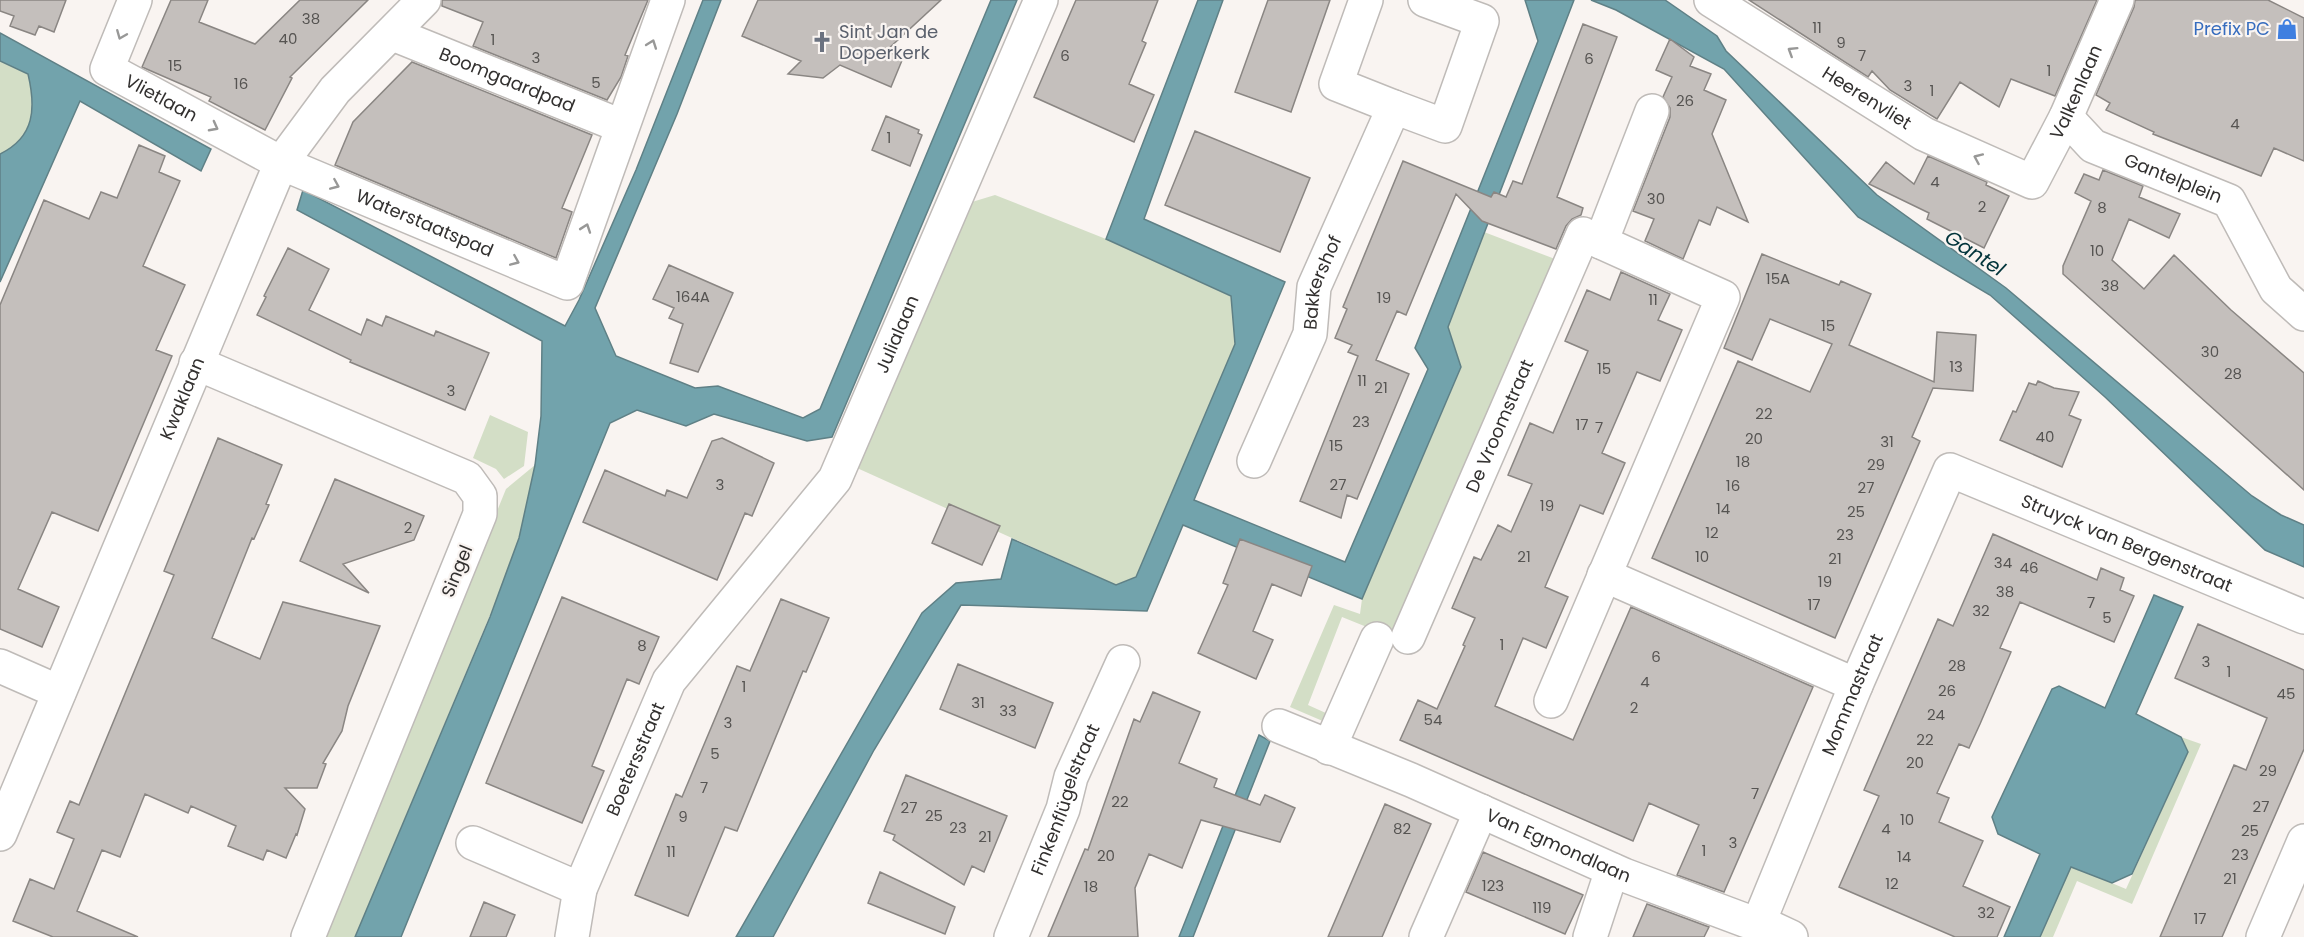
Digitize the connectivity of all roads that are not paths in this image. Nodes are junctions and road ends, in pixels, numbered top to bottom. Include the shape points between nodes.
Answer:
1 (135, 0) edge
2 (424, 0) edge
3 (668, 0) edge
4 (1041, 0) edge
5 (1366, 0) edge
6 (1425, 0) edge
7 (1711, 0) edge
8 (2117, 0) edge
9 (393, 34) junction
10 (1394, 107) junction
11 (1652, 111) dead end
12 (2066, 117) junction
13 (621, 126) junction
14 (281, 163) junction
15 (2032, 183) joint
16 (1601, 242) junction
17 (2304, 314) edge
18 (196, 363) junction
19 (1254, 461) dead end
20 (1950, 470) joint
21 (1604, 575) junction
22 (2304, 617) edge
23 (706, 637) joint
24 (1123, 662) dead end
25 (0, 666) edge
26 (1856, 685) junction
27 (59, 692) junction
28 (1551, 701) dead end
29 (1279, 726) dead end
30 (1329, 748) junction
31 (1481, 811) junction
32 (0, 834) edge
33 (2304, 841) edge
34 (473, 843) dead end
35 (1612, 870) junction
36 (580, 889) junction
37 (1759, 922) junction
38 (308, 937) edge
39 (573, 937) edge
40 (1011, 937) edge
41 (1426, 937) edge
42 (1590, 937) edge
43 (1791, 937) edge
44 (2263, 937) edge

1 -> 14 street, Vlietlaan via 107,69
2 - 9 street, Kwaklaan
13 -> 3 street
4 - 23 street, Julialaan via 835,479
5 - 10 street via 1336,84
6 - 10 street via 1482,21 1445,126
15 -> 7 street, Heerenvliet via 1924,134
8 - 12 street, Valkenlaan
9 - 13 street, Boomgaardpad
9 - 14 street, Kwaklaan via 334,90
10 - 19 street, Bakkershof via 1314,287 1310,334
11 - 16 street
12 - 15 street, Valkenlaan
12 - 17 street, Gantelplein via 2093,146 2229,201 2276,289
14 -> 13 street, Waterstaatspad via 567,283
14 - 18 street, Kwaklaan
16 - 21 street, De Vroomstraat via 1723,297
16 - 30 street, De Vroomstraat via 1583,234 1393,638
18 - 27 street, Kwaklaan
18 - 38 street, Singel via 467,478 480,496 480,514
20 - 22 street, Struyck van Bergenstraat
20 - 26 street, Mommastraat
21 - 26 street
21 - 28 street, De Vroomstraat
23 - 36 street, Boetersstraat via 669,681
24 - 40 street, Finkenflügelstraat via 1071,777 1063,809
25 - 27 street
26 - 37 street, Mommastraat
27 - 32 street, Kwaklaan
29 - 30 street, Van Egmondlaan
30 - 31 street, Van Egmondlaan
31 - 35 street, Van Egmondlaan
31 - 41 street
33 - 44 street
34 - 36 street
35 - 37 street, Van Egmondlaan via 1747,921
35 - 42 street
36 - 39 street, Boetersstraat
37 - 43 street, Van Egmondlaan

